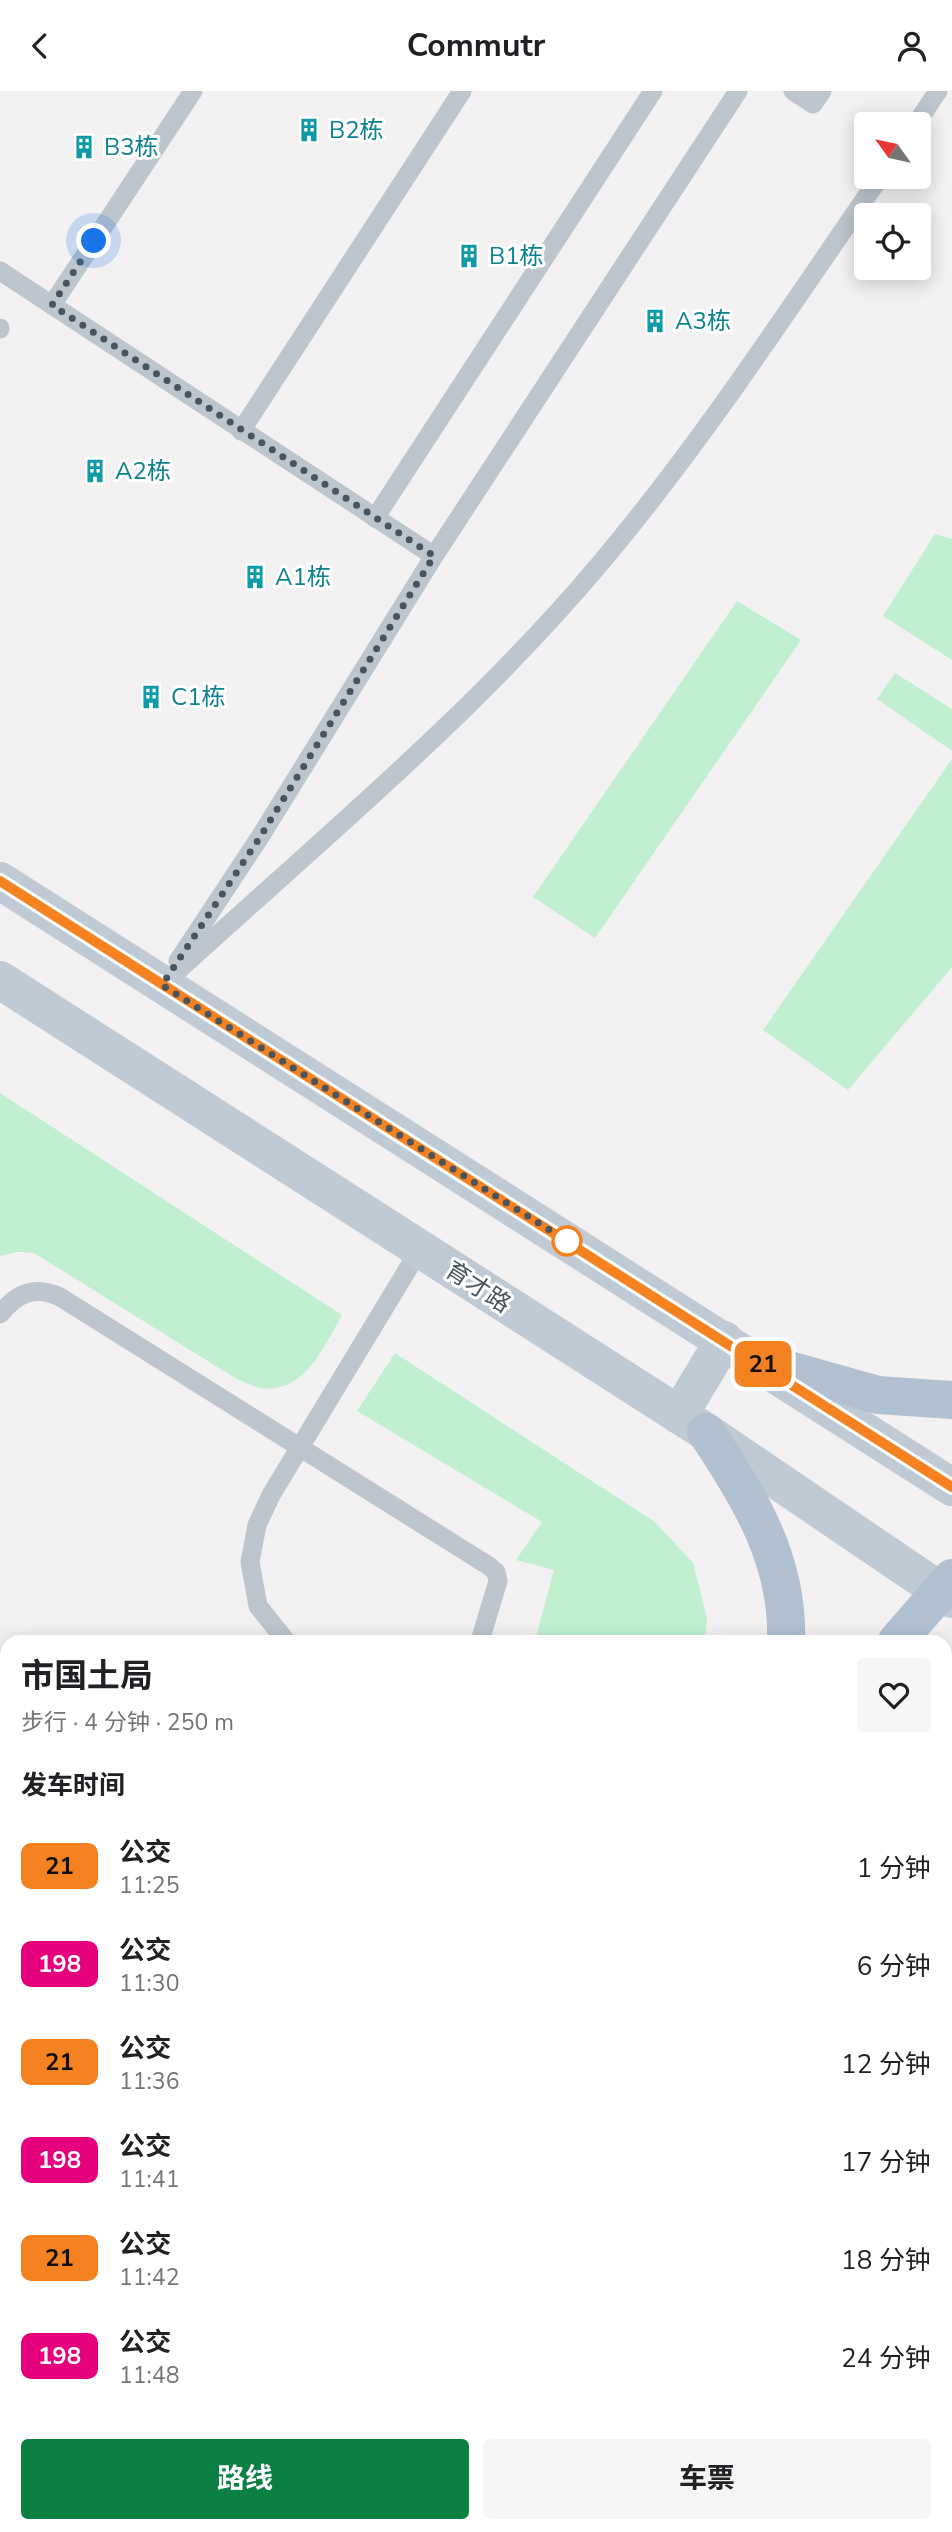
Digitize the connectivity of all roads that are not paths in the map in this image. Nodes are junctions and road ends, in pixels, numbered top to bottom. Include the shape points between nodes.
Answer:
1 (193, 91) edge
2 (462, 91) edge
3 (653, 91) edge
4 (738, 91) edge
5 (793, 91) edge
6 (822, 91) edge
7 (938, 91) edge
8 (924, 112) edge
9 (872, 189) edge
10 (0, 271) edge
11 (52, 305) junction
12 (241, 431) junction
13 (375, 518) junction
14 (434, 556) junction
15 (0, 881) edge
16 (0, 981) edge
17 (162, 985) junction
18 (420, 1249) junction
19 (0, 1314) edge
20 (724, 1341) junction
21 (757, 1360) junction
22 (952, 1400) edge
23 (692, 1424) junction
24 (300, 1447) junction
25 (952, 1487) edge
26 (948, 1589) edge
27 (281, 1635) edge
28 (482, 1635) edge
29 (786, 1635) edge
30 (903, 1635) edge

1 - 11 lane
2 - 12 lane
3 - 13 lane
4 - 14 lane
5 - 6 lane via 813,104
7 - 8 lane
9 - 17 lane via 676,470 597,567 435,736
10 - 11 lane
11 - 12 lane
12 - 13 lane
13 - 14 lane
14 - 17 lane via 260,837
15 - 17 main road
16 - 18 main road, 育才路
17 - 20 main road
18 - 23 main road, 育才路
18 - 24 lane
19 - 24 lane via 16,1298 47,1290
20 - 21 main road
20 - 23 main road
21 - 22 main road via 878,1395
21 - 25 main road
23 - 26 main road, 育才路
23 - 29 main road via 748,1494 774,1552 787,1616
24 - 27 lane via 257,1525 250,1562 258,1606
24 - 28 lane via 496,1572 498,1581
26 - 30 main road

